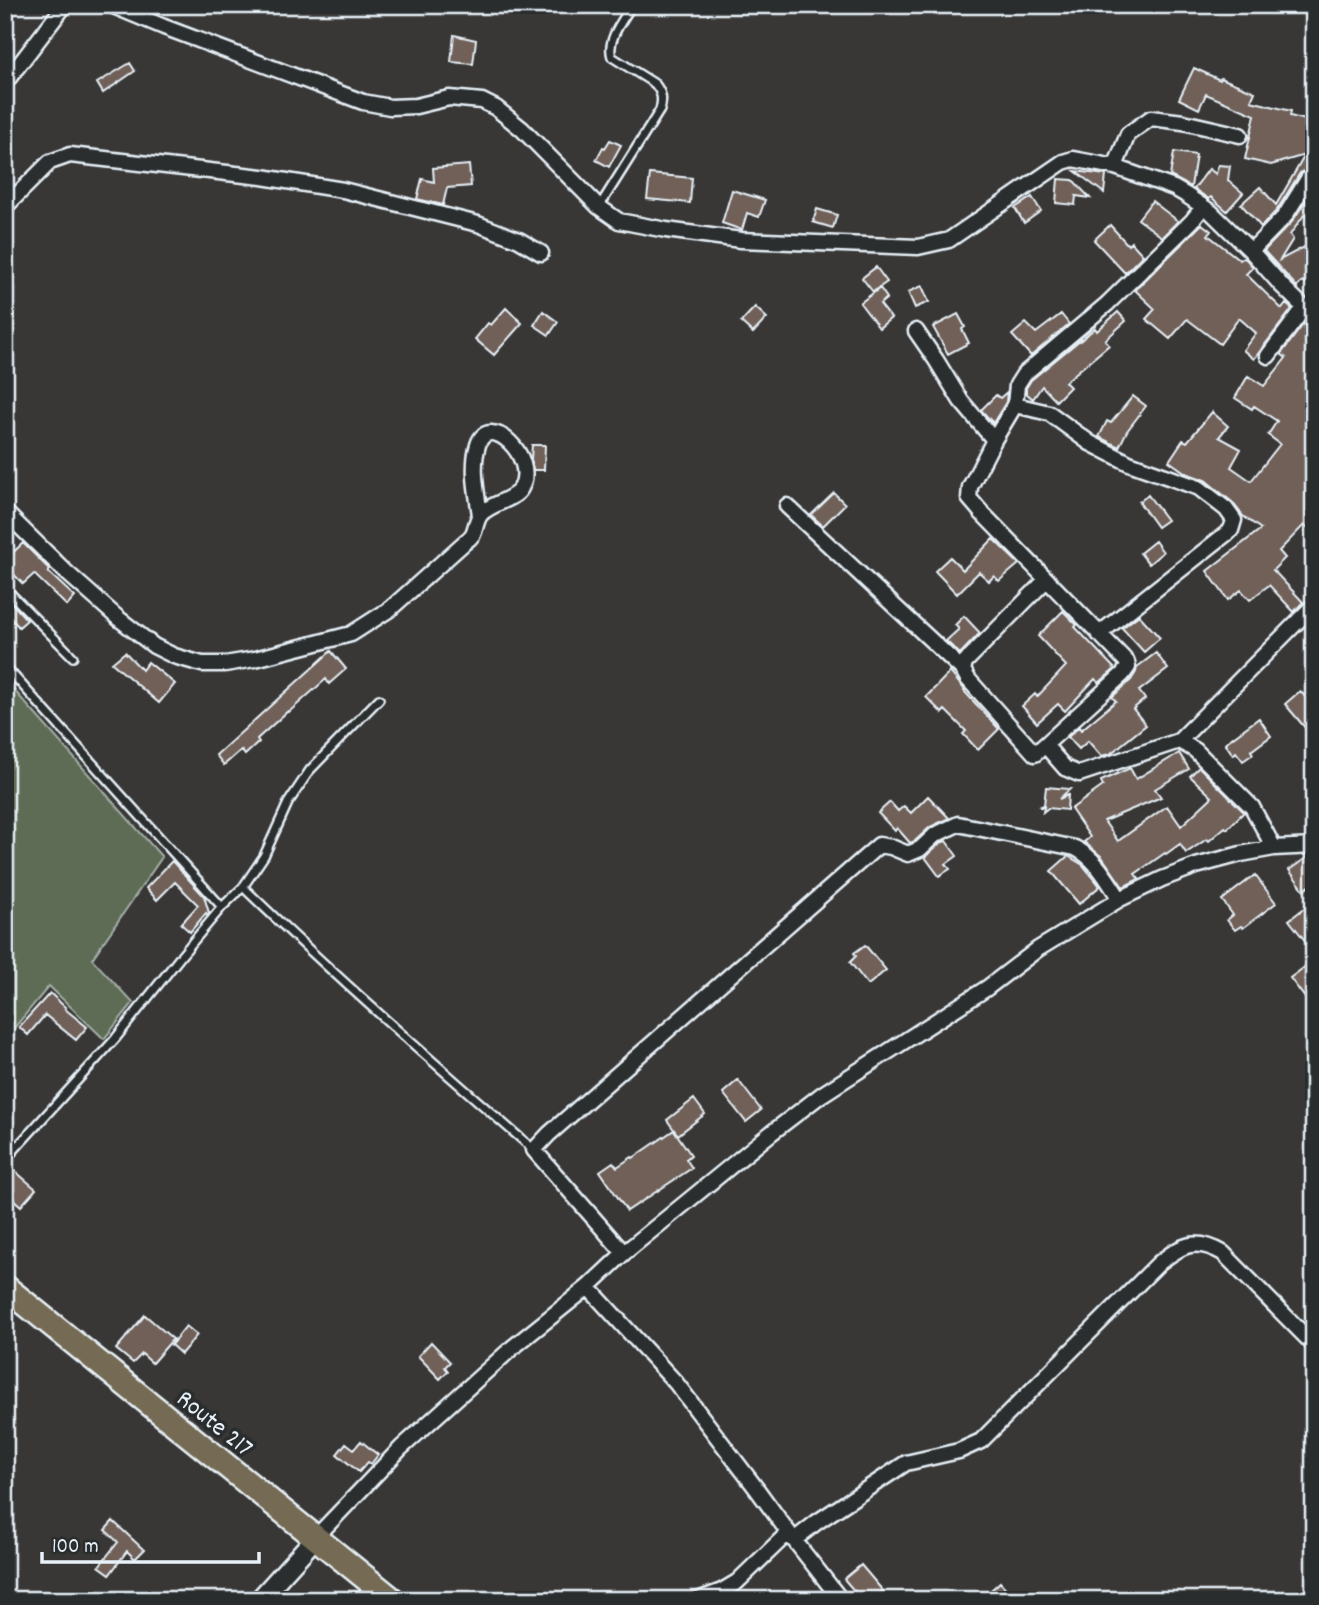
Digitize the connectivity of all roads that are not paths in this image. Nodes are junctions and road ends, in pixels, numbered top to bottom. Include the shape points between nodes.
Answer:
1 (65, 5) edge
2 (111, 5) edge
3 (632, 5) edge
4 (5, 83) edge
5 (1240, 135) dead end
6 (1115, 167) junction
7 (1308, 179) dead end
8 (5, 207) edge
9 (599, 207) junction
10 (1203, 207) junction
11 (1251, 251) junction
12 (541, 253) dead end
13 (1309, 312) edge
14 (916, 331) dead end
15 (1268, 356) dead end
16 (1016, 405) junction
17 (994, 440) junction
18 (787, 506) dead end
19 (5, 512) edge
20 (480, 515) junction
21 (1046, 580) junction
22 (5, 588) edge
23 (1314, 605) edge
24 (1099, 634) junction
25 (72, 657) dead end
26 (5, 666) edge
27 (963, 670) junction
28 (379, 699) dead end
29 (1179, 741) junction
30 (1045, 745) junction
31 (1314, 846) edge
32 (1274, 848) junction
33 (243, 887) junction
34 (1120, 899) junction
35 (222, 907) junction
36 (534, 1150) junction
37 (5, 1160) edge
38 (624, 1253) junction
39 (5, 1287) edge
40 (587, 1287) junction
41 (1314, 1345) edge
42 (791, 1536) junction
43 (315, 1538) junction
44 (259, 1600) edge
45 (393, 1600) edge
46 (698, 1600) edge
47 (841, 1600) edge

1 - 4 street
2 - 9 street via 363,102 390,107 449,98 482,101 522,129
3 - 9 lane via 612,38 612,57 655,83 663,99
5 - 6 street via 1151,118 1128,134
6 - 9 street via 1073,159 1063,162 948,240 919,247 728,238 619,221
6 - 10 street via 1174,188
7 - 11 street via 1284,216
8 - 12 street via 50,162 70,155 343,190 478,224
10 - 11 street
10 - 16 street via 1107,304 1024,374 1017,385
11 - 13 street
13 - 15 street
14 - 17 street via 961,401
16 - 17 street
16 - 24 street via 1049,413 1090,443 1129,463 1199,488 1234,520 1231,530
17 - 21 street via 969,498
18 - 27 street
19 - 20 street via 66,572 154,646 202,664 255,659 351,634 390,609 465,542
20 - 20 street via 516,494 525,476 514,446 503,436 489,433 478,444 475,479
21 - 24 street
21 - 27 street via 965,662
22 - 25 lane
23 - 29 street
24 - 30 street via 1128,667
26 - 35 lane
27 - 30 street via 1035,754
28 - 33 lane via 310,770
29 - 30 street via 1079,774 1065,768
29 - 32 street via 1195,750 1252,807
31 - 32 street
32 - 34 street via 1196,866
33 - 35 lane
33 - 36 lane
34 - 36 street via 1096,864 1075,848 958,824 908,854 879,845
34 - 38 street via 1038,948 987,988 821,1095
35 - 37 lane via 115,1039
36 - 38 street
38 - 40 street
39 - 43 main road, Route 217
40 - 42 street via 676,1383
40 - 43 street via 401,1448
41 - 42 street via 1223,1253 1196,1243 1177,1249 981,1441 906,1463
42 - 46 street via 737,1582
42 - 47 street
43 - 44 street
43 - 45 main road, Route 217

